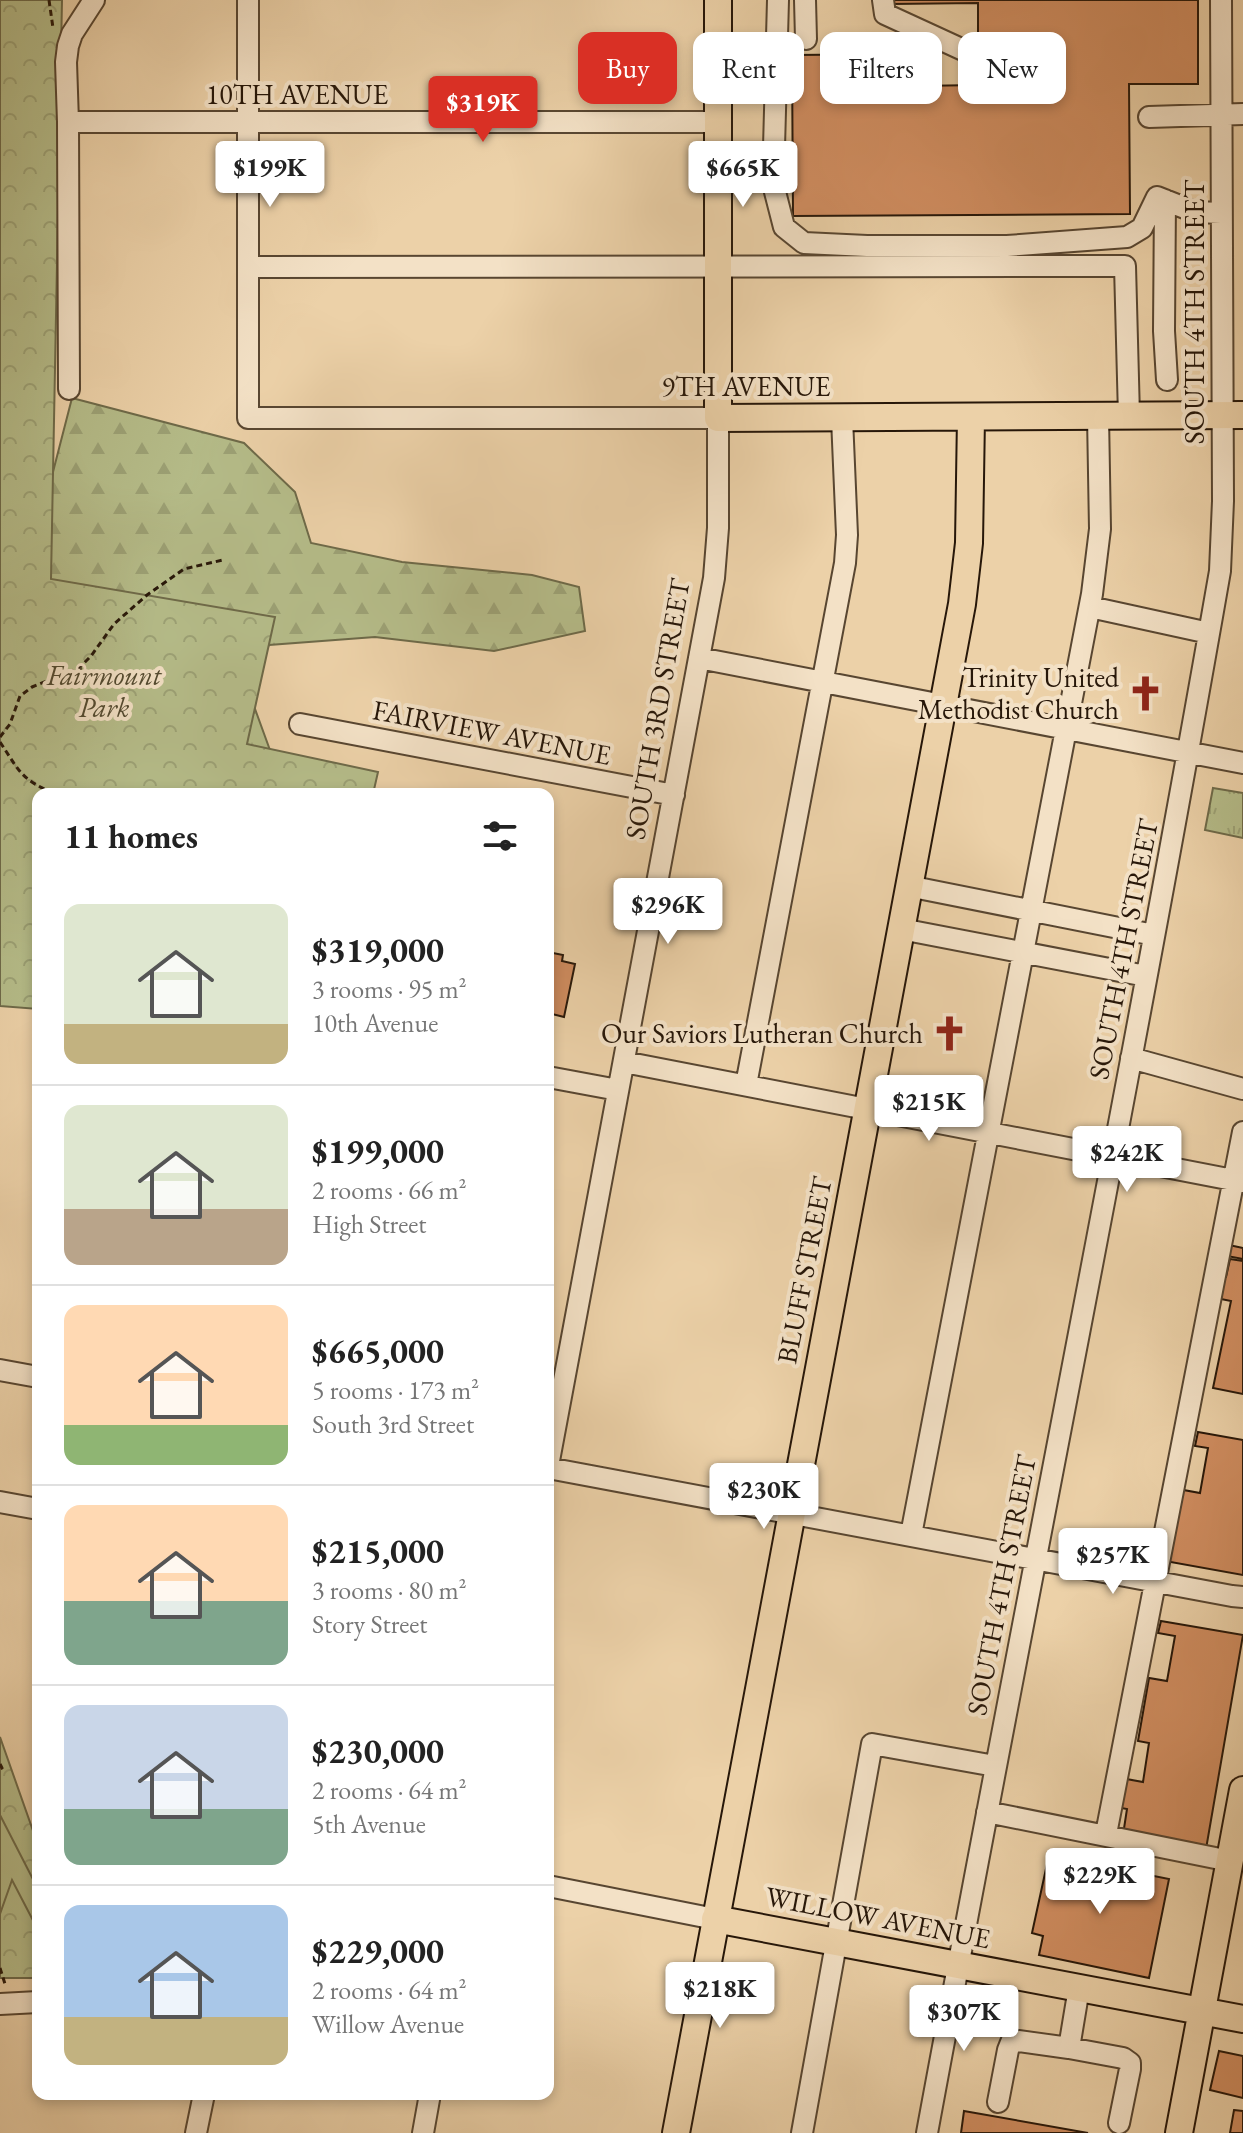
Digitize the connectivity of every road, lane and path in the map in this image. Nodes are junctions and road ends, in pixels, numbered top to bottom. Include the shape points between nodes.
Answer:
1 (94, 0) edge
2 (248, 0) edge
3 (718, 0) edge
4 (778, 0) edge
5 (805, 0) edge
6 (1221, 0) edge
7 (879, 5) edge
8 (806, 39) dead end
9 (958, 47) edge
10 (1221, 114) junction
11 (1243, 114) edge
12 (1149, 117) dead end
13 (68, 122) junction
14 (718, 122) junction
15 (248, 123) junction
16 (1165, 200) junction
17 (1221, 213) junction
18 (248, 267) junction
19 (718, 267) junction
20 (1167, 380) dead end
21 (69, 389) dead end
22 (1232, 415) edge
23 (1098, 416) junction
24 (1129, 416) junction
25 (971, 417) junction
26 (718, 418) junction
27 (842, 418) junction
28 (223, 560) dead end
29 (1090, 607) junction
30 (1209, 633) junction
31 (699, 658) junction
32 (823, 682) junction
33 (943, 705) junction
34 (300, 724) dead end
35 (1066, 729) junction
36 (0, 739) edge
37 (1188, 753) junction
38 (1243, 763) edge
39 (41, 788) edge
40 (674, 795) junction
41 (908, 886) junction
42 (1032, 910) junction
43 (901, 929) junction
44 (1154, 935) junction
45 (1023, 952) junction
46 (1146, 976) junction
47 (1131, 1058) junction
48 (624, 1062) junction
49 (554, 1078) edge
50 (746, 1085) junction
51 (1243, 1089) edge
52 (618, 1090) junction
53 (866, 1109) junction
54 (989, 1132) junction
55 (1243, 1132) edge
56 (1112, 1157) junction
57 (1238, 1181) edge
58 (0, 1370) edge
59 (32, 1376) edge
60 (554, 1435) edge
61 (554, 1468) edge
62 (0, 1502) edge
63 (32, 1508) edge
64 (791, 1513) junction
65 (911, 1535) junction
66 (1034, 1559) junction
67 (1155, 1582) junction
68 (1243, 1597) edge
69 (995, 1766) junction
70 (1243, 1790) edge
71 (987, 1812) junction
72 (1106, 1834) junction
73 (1230, 1861) junction
74 (554, 1887) edge
75 (715, 1919) junction
76 (838, 1942) junction
77 (958, 1965) junction
78 (1079, 1988) junction
79 (32, 2002) edge
80 (0, 2004) edge
81 (1202, 2011) junction
82 (1243, 2019) edge
83 (1069, 2048) junction
84 (203, 2100) edge
85 (429, 2100) edge
86 (998, 2102) dead end
87 (1119, 2123) dead end
88 (196, 2133) edge
89 (423, 2133) edge
90 (676, 2133) edge
91 (802, 2133) edge
92 (927, 2133) edge
93 (1179, 2133) edge

1 - 13 street via 68,46
2 - 15 street
3 - 14 main road, SOUTH 3RD STREET
4 - 16 street via 773,184 784,227 804,243 1007,246 1127,237 1142,228 1157,197
5 - 8 street
6 - 10 street, SOUTH 4TH STREET
7 - 9 street
10 - 11 street
10 - 12 street
10 - 17 street, SOUTH 4TH STREET
13 - 15 street, 10TH AVENUE
13 - 21 street
14 - 15 street, 10TH AVENUE
14 - 19 main road, SOUTH 3RD STREET
15 - 18 street
16 - 17 street via 1195,212
16 - 20 street
17 - 22 street, SOUTH 4TH STREET
18 - 19 street
18 - 26 street, 9TH AVENUE via 248,418
19 - 24 street via 1125,266
19 - 26 main road, SOUTH 3RD STREET
22 - 24 main road, 9TH AVENUE
22 - 30 street, SOUTH 4TH STREET via 1220,571
23 - 24 main road, 9TH AVENUE
23 - 25 main road, 9TH AVENUE
23 - 29 street via 1100,529
25 - 27 main road, 9TH AVENUE
25 - 33 main road, BLUFF STREET via 968,556
26 - 27 main road, 9TH AVENUE
26 - 31 street, SOUTH 3RD STREET via 718,528
27 - 32 street via 845,563
28 - 36 path via 184,569 114,624 79,668 20,696
29 - 30 street
29 - 35 street
30 - 37 street, SOUTH 4TH STREET
31 - 32 street
31 - 40 street, SOUTH 3RD STREET
32 - 33 street
32 - 50 street
33 - 35 street
33 - 41 main road, BLUFF STREET
34 - 40 street, FAIRVIEW AVENUE
35 - 37 street
35 - 42 street
36 - 39 path via 27,779
37 - 38 street
37 - 44 street, SOUTH 4TH STREET
40 - 48 street, SOUTH 3RD STREET
41 - 42 street
41 - 43 main road, BLUFF STREET
42 - 44 street
42 - 45 street
43 - 45 street
43 - 53 main road, BLUFF STREET
44 - 46 street, SOUTH 4TH STREET
45 - 46 street
45 - 54 street
46 - 47 street, SOUTH 4TH STREET
47 - 51 street
47 - 56 street, SOUTH 4TH STREET
48 - 50 street
48 - 52 street, SOUTH 3RD STREET
49 - 52 street
50 - 53 street
52 - 60 street, SOUTH 3RD STREET
53 - 54 street
53 - 64 main road, BLUFF STREET
54 - 56 street
54 - 65 street
55 - 57 street
56 - 57 street
56 - 66 street, SOUTH 4TH STREET
57 - 67 street
58 - 59 street
61 - 64 street
62 - 63 street
64 - 65 street
64 - 75 main road, BLUFF STREET
65 - 66 street
66 - 67 street
66 - 69 street, SOUTH 4TH STREET
67 - 68 street
67 - 72 street
69 - 71 street, SOUTH 4TH STREET
69 - 76 street via 872,1744
70 - 73 main road
71 - 72 street
71 - 77 street, SOUTH 4TH STREET
72 - 73 street
73 - 81 main road
74 - 75 street, WILLOW AVENUE
75 - 76 main road, WILLOW AVENUE
75 - 90 main road, BLUFF STREET
76 - 77 main road, WILLOW AVENUE
76 - 91 street
77 - 78 main road, WILLOW AVENUE
77 - 92 street, SOUTH 4TH STREET
78 - 81 main road, WILLOW AVENUE
78 - 83 street
79 - 80 street
81 - 82 main road, WILLOW AVENUE
81 - 93 main road
83 - 86 street via 1012,2040
83 - 87 street via 1130,2063
84 - 88 street
85 - 89 street

